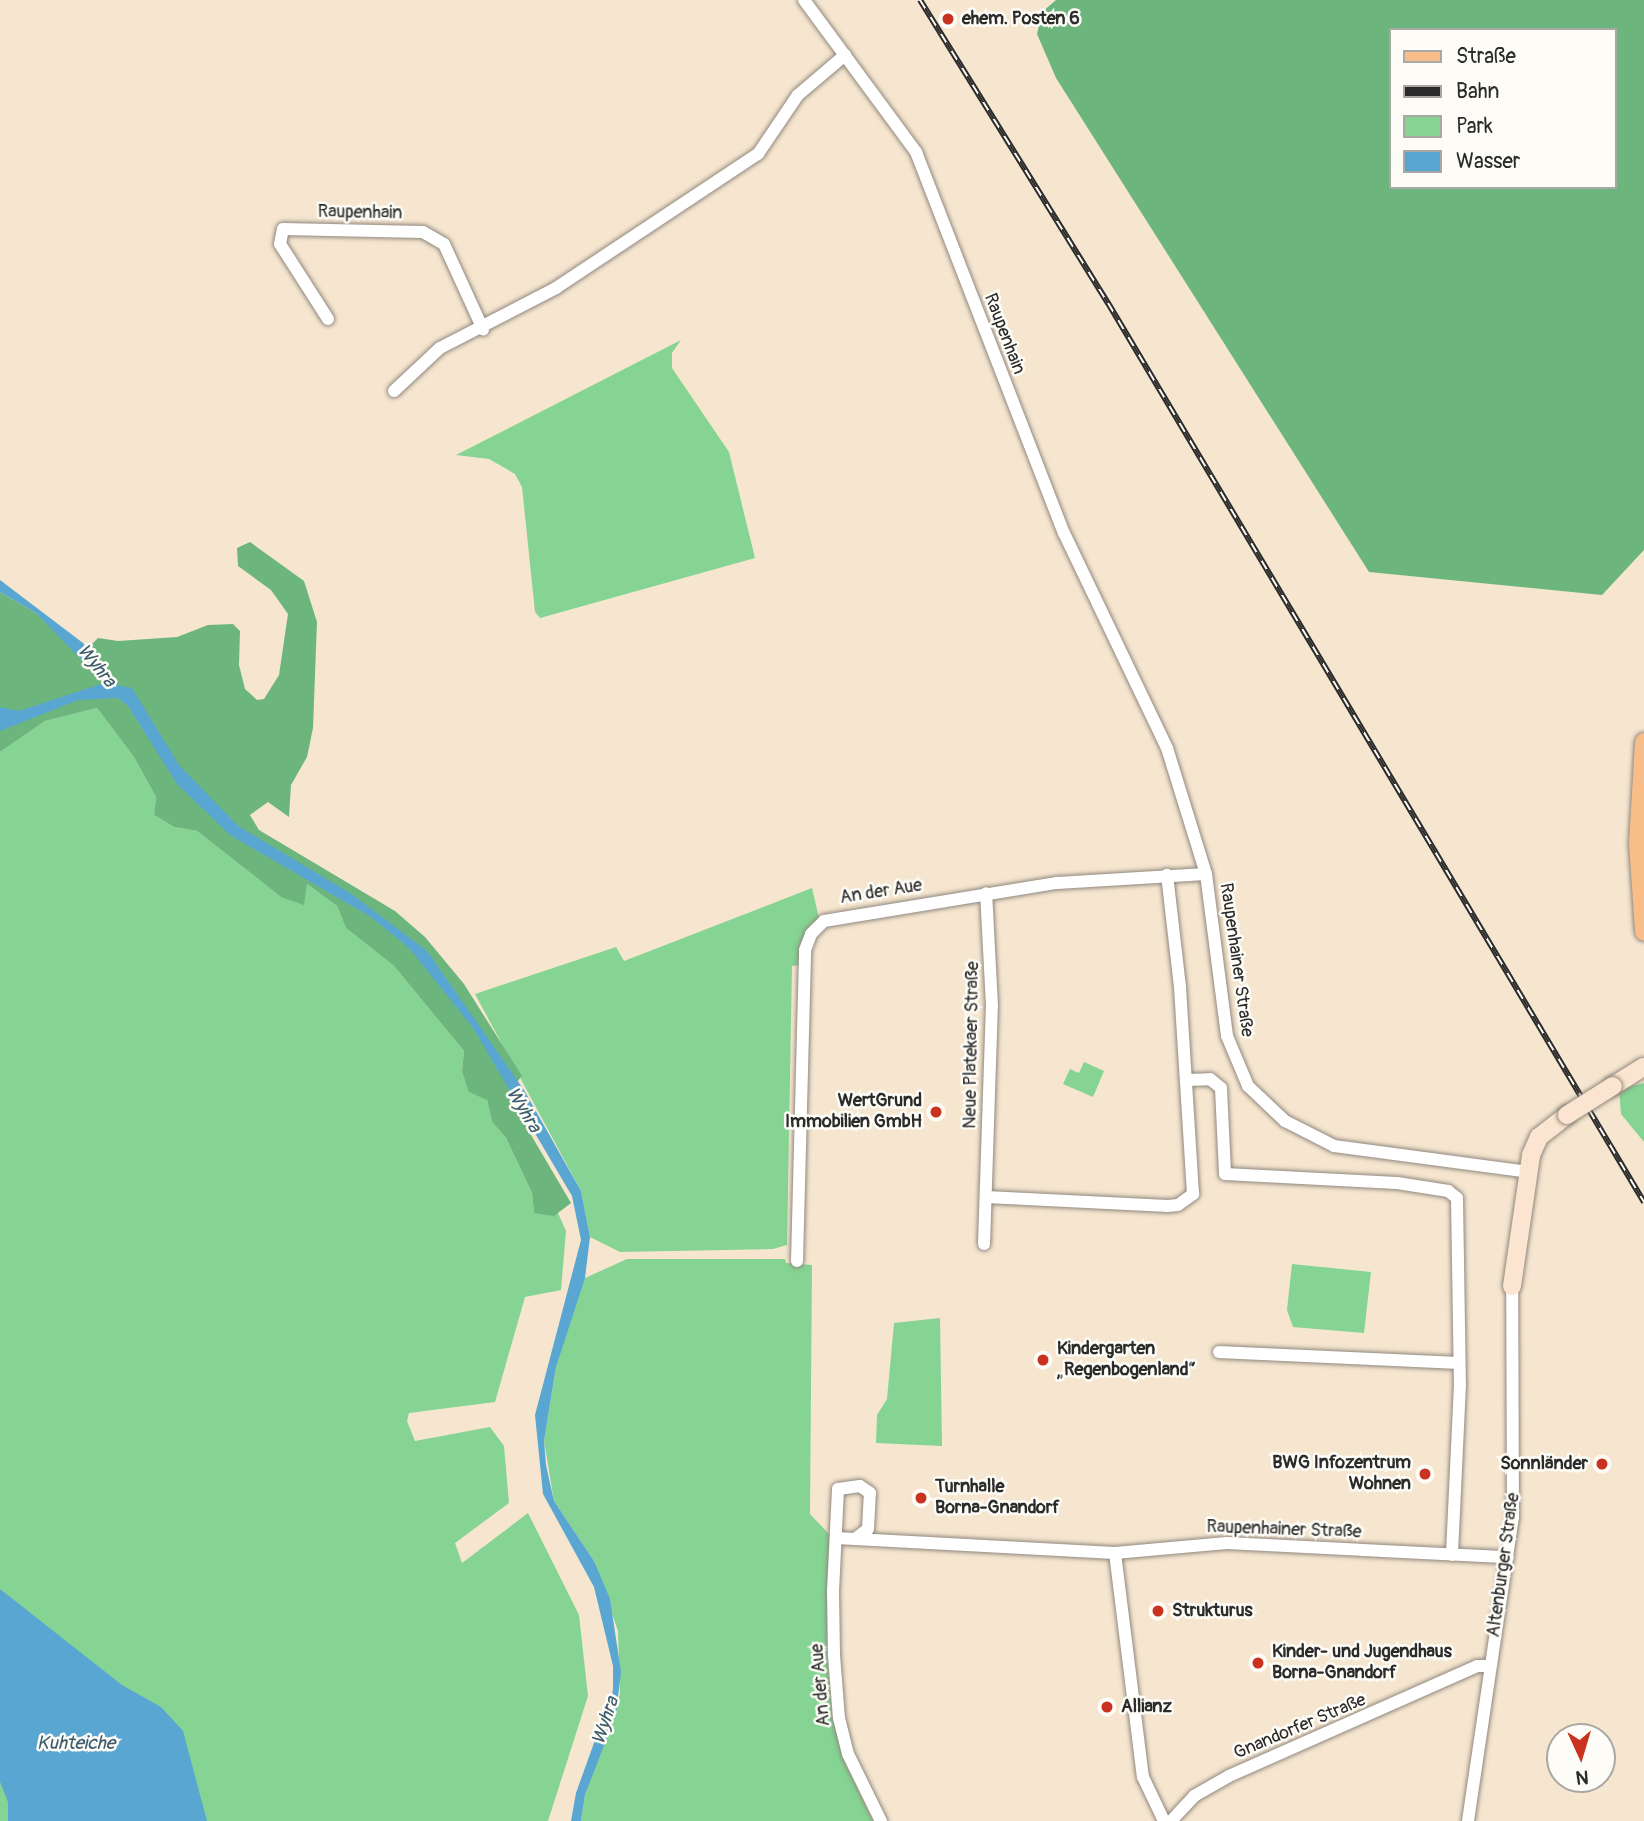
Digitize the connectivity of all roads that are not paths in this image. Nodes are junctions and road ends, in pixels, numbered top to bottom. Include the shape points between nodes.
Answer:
1 (804, 0) edge
2 (845, 55) junction
3 (328, 319) dead end
4 (483, 329) junction
5 (394, 391) dead end
6 (1112, 636) joint
7 (1644, 742) edge
8 (1167, 874) junction
9 (1206, 874) junction
10 (986, 893) junction
11 (1644, 931) edge
12 (1644, 1068) edge
13 (1185, 1080) junction
14 (1528, 1172) junction
15 (986, 1197) junction
16 (984, 1244) dead end
17 (797, 1261) dead end
18 (1512, 1286) joint
19 (1219, 1352) dead end
20 (1459, 1363) junction
21 (836, 1538) junction
22 (855, 1539) junction
23 (1115, 1553) junction
24 (1452, 1555) junction
25 (1508, 1557) junction
26 (1490, 1667) junction
27 (881, 1821) edge
28 (1164, 1821) edge
29 (1171, 1821) edge
30 (1468, 1821) edge

1 - 2 street, Raupenhain
2 - 4 street via 798,95 758,155 556,288
2 - 6 street, Raupenhain via 916,152 1064,533
3 - 4 street, Raupenhain via 280,244 283,229 423,232 444,244
4 - 5 street via 440,348
6 - 9 street, Raupenhainer Straße via 1167,748
7 - 11 main road via 1639,863
8 - 9 street, An der Aue
8 - 10 street, An der Aue
8 - 13 street
9 - 14 street, Raupenhainer Straße via 1227,1036 1235,1063 1266,1107 1305,1134 1334,1146
10 - 15 street, Neue Platekaer Straße via 992,1006
10 - 17 street, An der Aue via 841,915 824,921 811,934 805,950
12 - 14 street, Altenburger Straße, bridge via 1539,1137
13 - 15 street via 1193,1194 1178,1205
13 - 20 street via 1209,1079 1221,1088 1225,1174 1342,1179 1448,1191 1460,1207
14 - 18 street, Altenburger Straße
15 - 16 street, Neue Platekaer Straße
18 - 25 street, Altenburger Straße via 1516,1473
19 - 20 street
20 - 24 street
21 - 22 street
21 - 22 street, An der Aue via 838,1489 849,1485 870,1493 869,1529
21 - 27 street, An der Aue via 833,1604 839,1718 855,1774
22 - 23 street, Raupenhainer Straße
23 - 24 street, Raupenhainer Straße via 1227,1543
23 - 28 street via 1143,1777
24 - 25 street, Raupenhainer Straße
25 - 26 street, Altenburger Straße
26 - 29 street, Gnandorfer Straße via 1477,1666 1229,1776 1194,1796
26 - 30 street, Altenburger Straße

